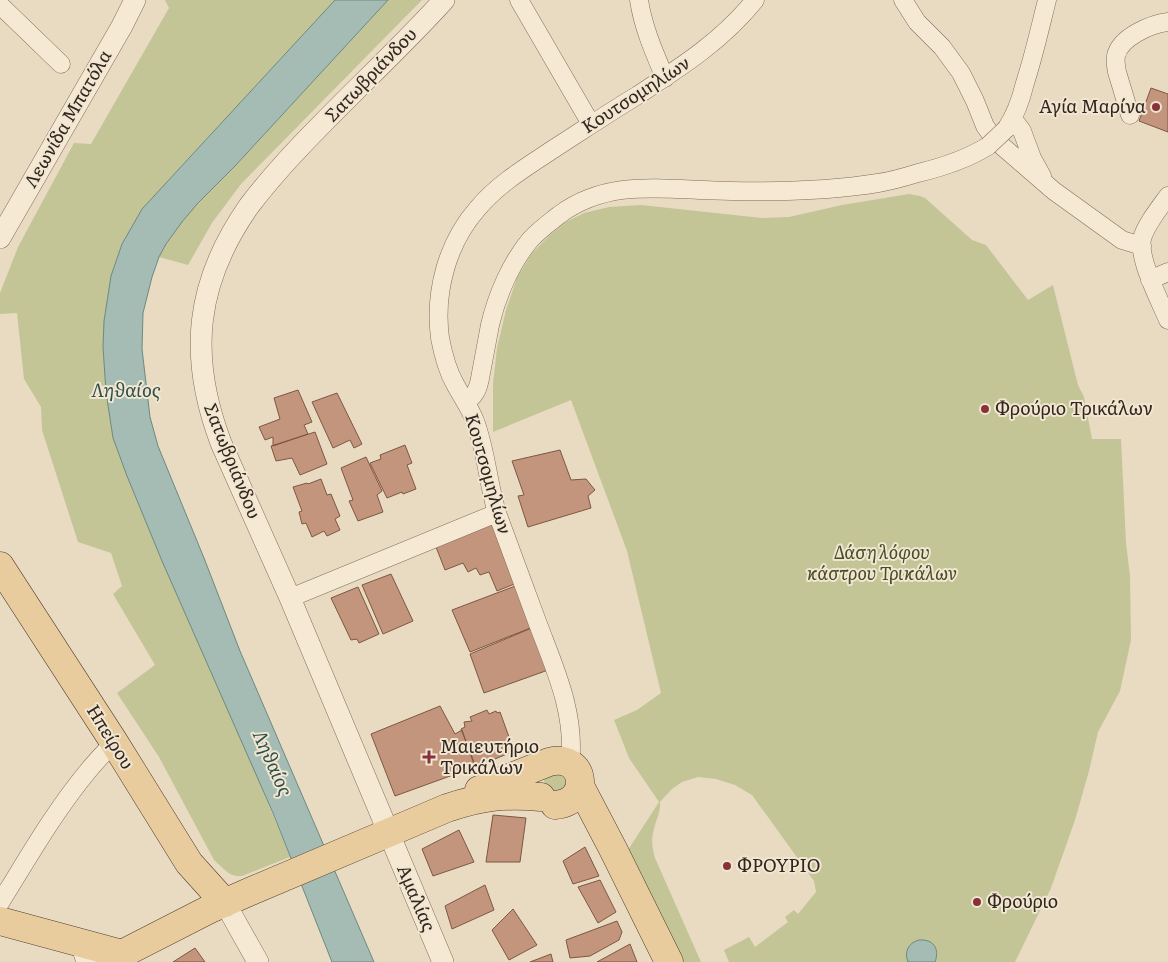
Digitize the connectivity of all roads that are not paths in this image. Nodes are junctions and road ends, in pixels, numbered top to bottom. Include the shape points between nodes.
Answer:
1 (136, 0) edge
2 (444, 0) edge
3 (519, 0) edge
4 (639, 0) edge
5 (755, 0) edge
6 (904, 0) edge
7 (1047, 0) edge
8 (0, 5) edge
9 (1168, 22) edge
10 (61, 64) dead end
11 (665, 78) junction
12 (1130, 115) dead end
13 (591, 124) junction
14 (1010, 124) junction
15 (1042, 180) junction
16 (1168, 196) edge
17 (0, 238) edge
18 (1142, 246) junction
19 (1168, 272) edge
20 (1150, 280) junction
21 (1168, 320) edge
22 (466, 402) junction
23 (497, 513) junction
24 (0, 566) edge
25 (290, 598) junction
26 (114, 742) junction
27 (565, 771) junction
28 (548, 801) junction
29 (448, 808) junction
30 (379, 837) junction
31 (613, 849) junction
32 (237, 898) junction
33 (0, 903) edge
34 (0, 921) edge
35 (84, 952) edge
36 (116, 958) edge
37 (258, 962) edge
38 (443, 962) edge
39 (669, 962) edge

1 - 17 street, Λεωνίδα Μπατόλα
2 - 25 street, Σατωβριάνδου via 267,183 229,239 206,297 201,354 211,413
3 - 13 street
4 - 11 street via 647,32
5 - 11 street, Κουτσομηλίων via 716,40
6 - 15 street via 917,22 962,73 989,133
7 - 14 street via 1032,62
8 - 10 street
9 - 12 street via 1138,32 1120,46 1116,54 1117,72
11 - 13 street, Κουτσομηλίων
13 - 22 street, Κουτσομηλίων via 490,194 467,222 453,246 440,291 439,322 451,377
14 - 15 street via 1022,131
14 - 22 street, bridge via 998,138 974,154 925,172 878,183 782,191 639,187 613,191 570,207 540,230 517,258 490,323 478,387
15 - 18 street via 1118,237
16 - 18 street via 1145,232
18 - 20 street
19 - 20 street
20 - 21 street
22 - 23 street, Κουτσομηλίων via 479,432
23 - 25 street
23 - 27 street, Κουτσομηλίων via 563,691 572,750
24 - 26 main road, Ηπείρου
25 - 30 street, Σατωβριάνδου
26 - 32 main road, Ηπείρου via 189,863
26 - 33 street via 89,769 49,824
27 - 28 main road via 577,794 563,804
27 - 28 main road via 538,770 536,789
27 - 29 main road via 470,794
27 - 31 main road
28 - 29 main road via 512,795 486,797
28 - 31 main road via 589,821
29 - 30 main road
30 - 32 main road
30 - 38 street, Αμαλίας
31 - 39 main road
32 - 36 main road
32 - 37 street
34 - 35 main road
35 - 36 main road

